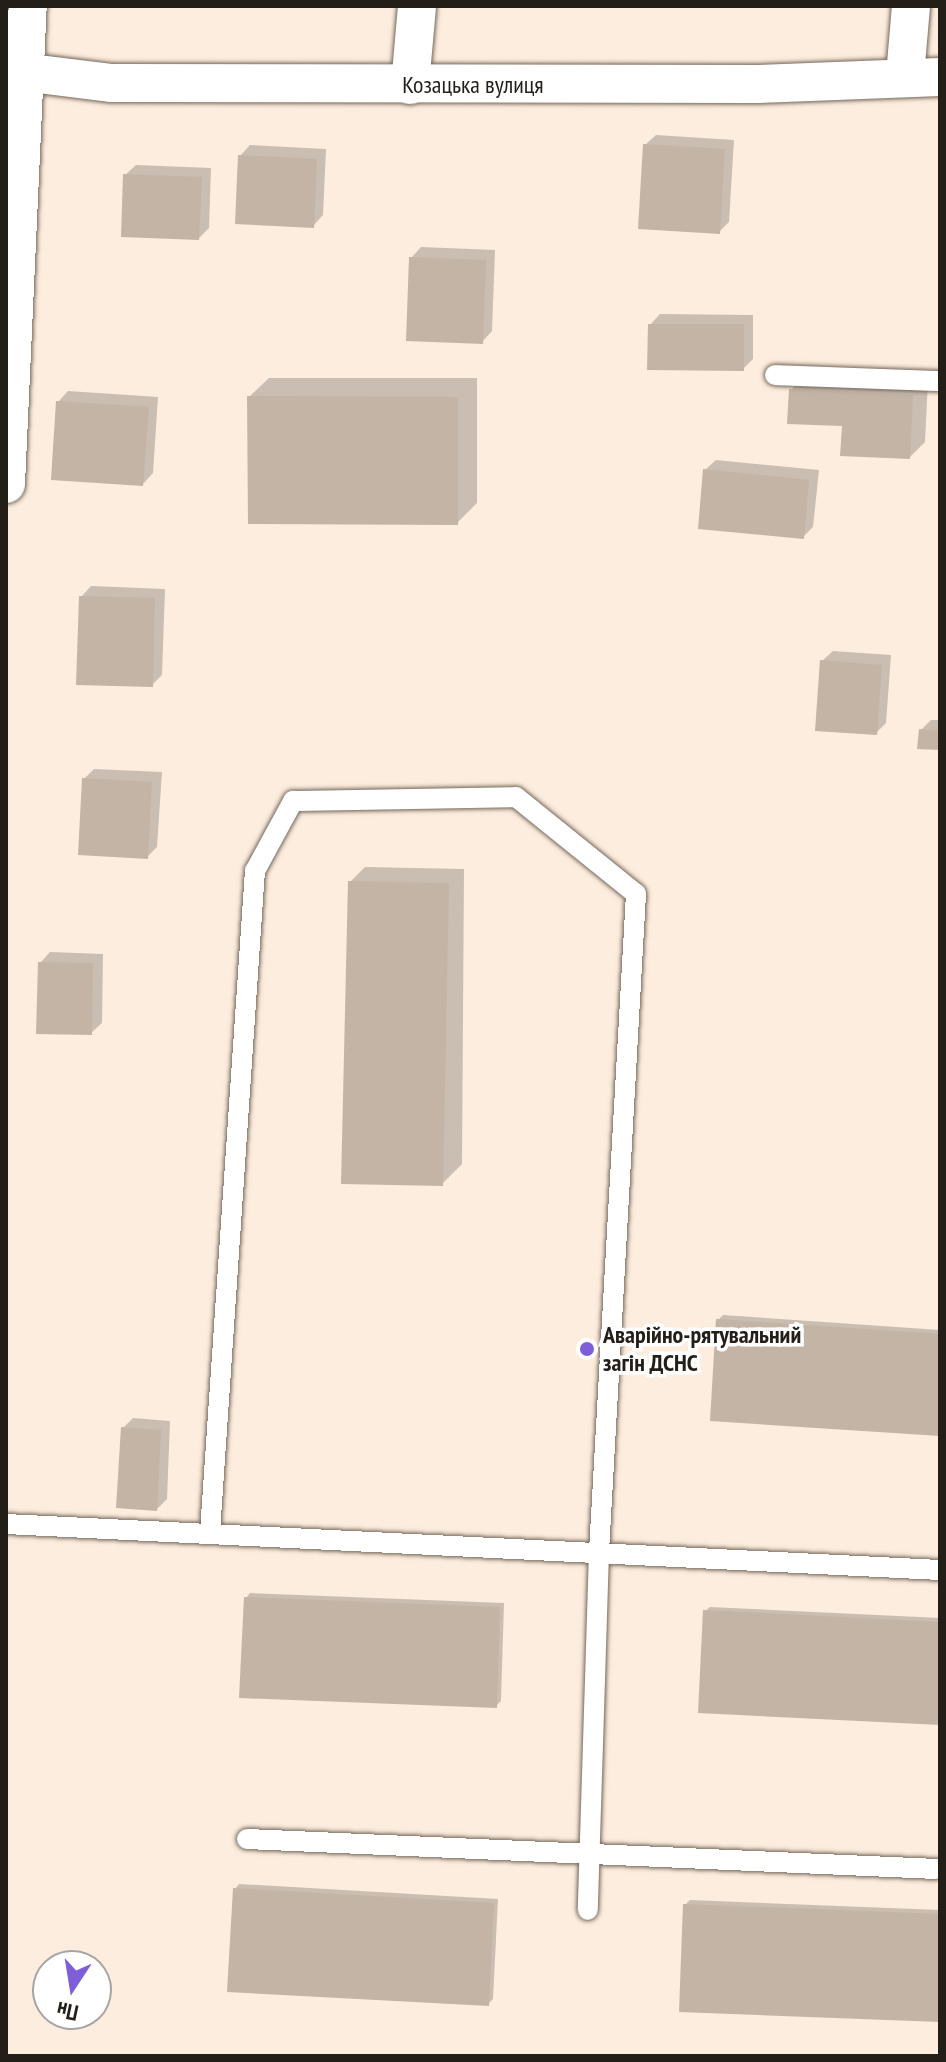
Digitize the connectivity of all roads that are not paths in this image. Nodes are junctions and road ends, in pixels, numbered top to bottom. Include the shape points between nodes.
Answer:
1 (28, 6) edge
2 (417, 6) edge
3 (911, 6) edge
4 (18, 72) edge
5 (922, 77) edge
6 (410, 85) junction
7 (775, 375) dead end
8 (940, 381) edge
9 (6, 484) edge
10 (6, 1524) edge
11 (210, 1532) junction
12 (599, 1552) junction
13 (940, 1570) edge
14 (247, 1839) dead end
15 (590, 1853) junction
16 (936, 1869) dead end
17 (588, 1910) dead end

1 - 4 street
2 - 6 street
3 - 5 street
4 - 6 street, Козацька вулиця via 112,83
4 - 9 street
5 - 6 street, Козацька вулиця
7 - 8 lane
10 - 11 lane
11 - 12 lane
11 - 12 lane via 255,871 293,801 516,797 636,894
12 - 13 lane
12 - 15 lane
14 - 15 lane
15 - 16 lane
15 - 17 lane

